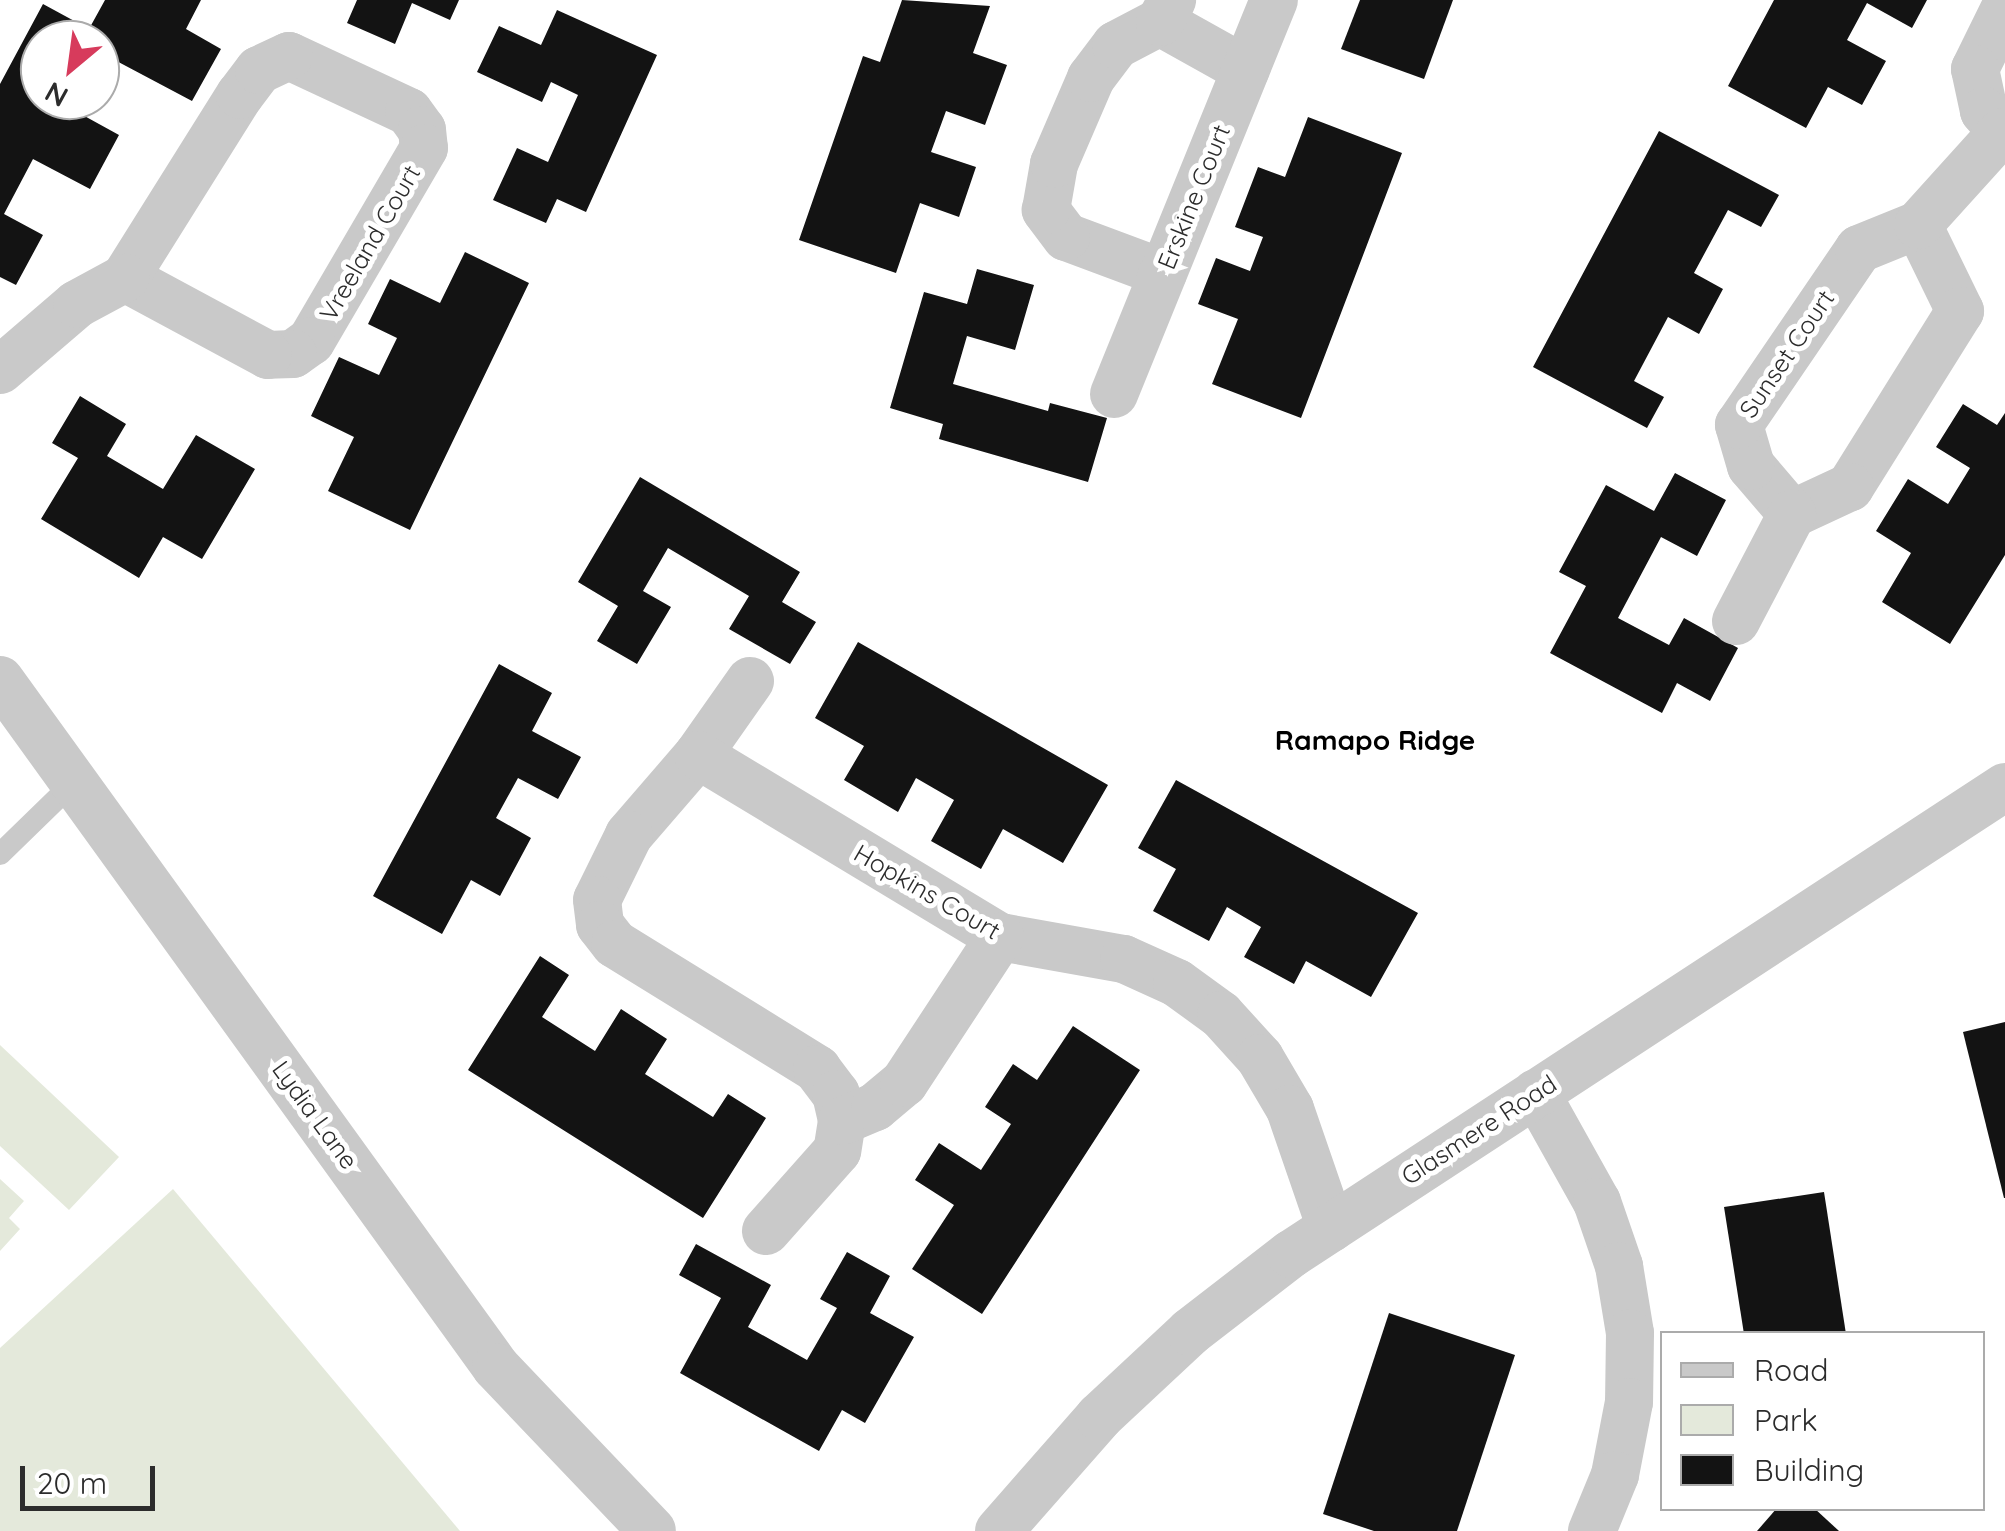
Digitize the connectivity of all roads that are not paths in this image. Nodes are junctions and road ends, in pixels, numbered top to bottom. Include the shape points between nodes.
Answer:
1 (1274, 0) edge
2 (2005, 8) edge
3 (1166, 11) edge
4 (1246, 70) junction
5 (2004, 134) edge
6 (1918, 225) junction
7 (1163, 273) junction
8 (124, 278) junction
9 (0, 370) edge
10 (1114, 394) dead end
11 (1792, 514) junction
12 (1736, 620) dead end
13 (0, 680) edge
14 (750, 681) dead end
15 (698, 755) junction
16 (75, 781) junction
17 (2005, 787) edge
18 (0, 854) edge
19 (1000, 937) junction
20 (1536, 1093) junction
21 (842, 1120) junction
22 (1331, 1228) junction
23 (766, 1230) dead end
24 (652, 1531) edge
25 (999, 1531) edge
26 (1592, 1531) edge

1 - 4 street, Erskine Court
2 - 5 street, Sunset Court via 1975,69 1984,111
3 - 4 street
3 - 7 street via 1116,44 1091,78 1054,164 1046,210 1066,237
4 - 7 street, Erskine Court
5 - 6 street, Sunset Court
6 - 11 street via 1960,310 1850,487
6 - 11 street, Sunset Court via 1859,249 1739,425 1752,466
7 - 10 street, Erskine Court
8 - 8 street, Vreeland Court via 268,356 292,354 321,327 412,177 424,148 422,130 409,112 303,58 272,60 240,95
8 - 9 street, Vreeland Court via 77,304
11 - 12 street
13 - 16 street, Lydia Lane
14 - 15 street
15 - 19 street, Hopkins Court
15 - 21 street via 629,835 597,900 600,924 615,944 657,972 818,1069 836,1094
16 - 18 lane
16 - 24 street, Lydia Lane via 496,1367
17 - 20 street, Glasmere Road
19 - 21 street via 904,1083 875,1108
19 - 22 street, Hopkins Court via 1124,959 1177,984 1220,1015 1260,1058 1290,1109
20 - 22 street, Glasmere Road
20 - 26 street via 1597,1202 1619,1266 1630,1333 1630,1402 1615,1475
21 - 23 street via 837,1151
22 - 25 street, Glasmere Road via 1190,1332 1100,1417

